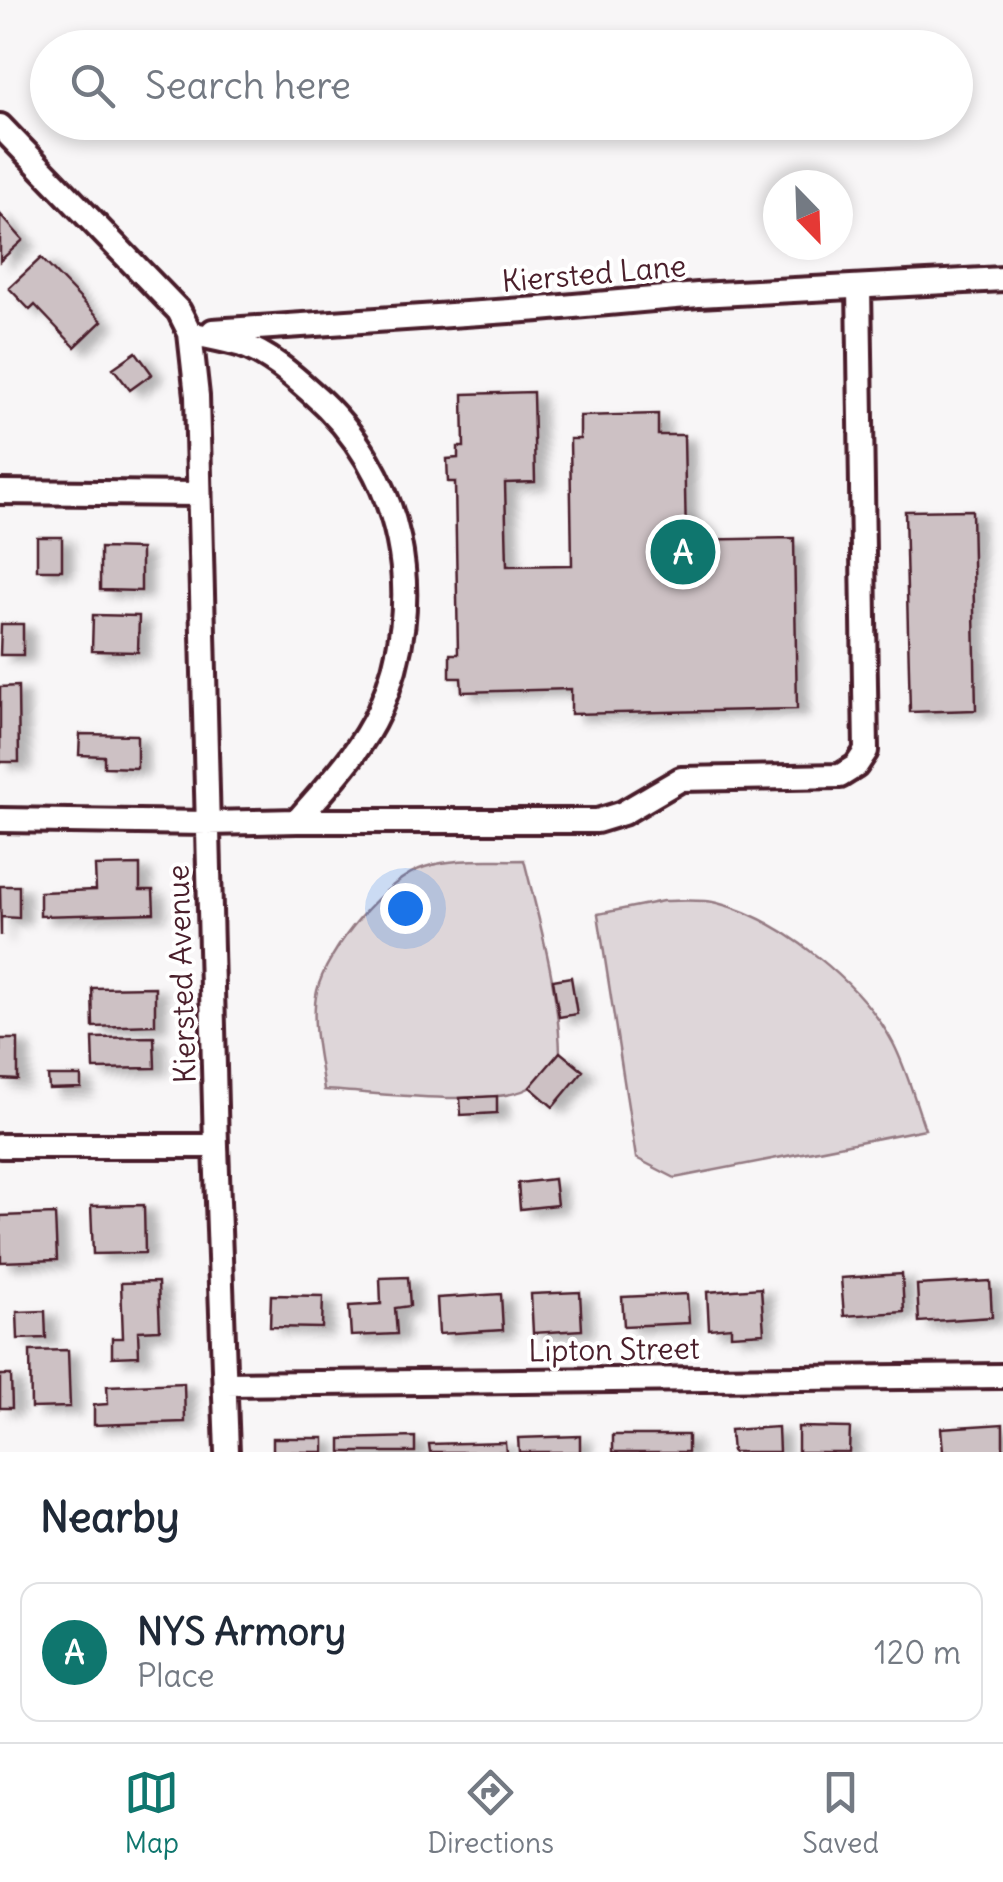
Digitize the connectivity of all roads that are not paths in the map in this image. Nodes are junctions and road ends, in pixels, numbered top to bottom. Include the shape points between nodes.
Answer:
1 (0, 126) edge
2 (1003, 279) edge
3 (859, 287) junction
4 (190, 333) junction
5 (0, 492) edge
6 (198, 494) junction
7 (0, 820) edge
8 (296, 821) junction
9 (208, 823) junction
10 (0, 1146) edge
11 (216, 1146) junction
12 (1003, 1376) edge
13 (226, 1384) junction
14 (227, 1452) edge

1 - 4 street via 179,311
2 - 3 street, Kiersted Lane
3 - 4 street, Kiersted Lane
3 - 8 street via 866,751 856,766 840,776 682,779 623,814 596,821
4 - 6 street, Kiersted Avenue
4 - 8 street via 244,346 288,371 335,412 370,460 393,514 405,570 393,674 378,714 344,767
5 - 6 street
6 - 9 street, Kiersted Avenue
7 - 9 street
8 - 9 street
9 - 11 street, Kiersted Avenue
10 - 11 street
11 - 13 street, Kiersted Avenue
12 - 13 street, Lipton Street
13 - 14 street, Kiersted Avenue

